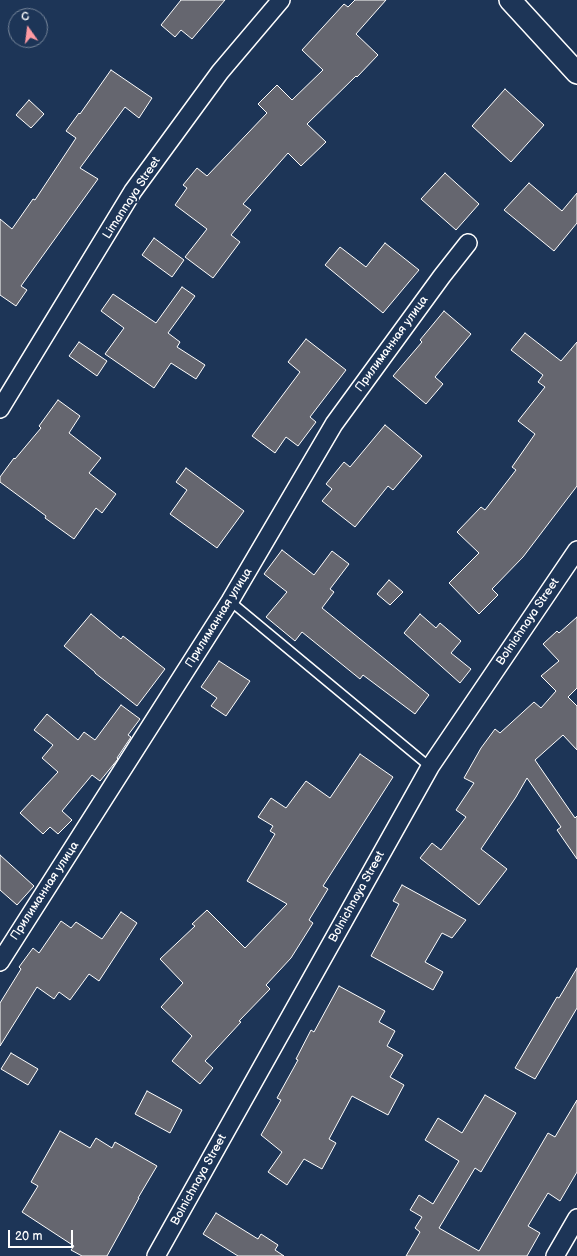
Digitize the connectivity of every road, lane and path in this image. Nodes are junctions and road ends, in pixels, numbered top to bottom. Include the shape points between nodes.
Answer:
1 (282, 0) edge
2 (510, 0) edge
3 (577, 74) edge
4 (468, 243) dead end
5 (0, 409) edge
6 (577, 550) edge
7 (230, 601) junction
8 (430, 767) junction
9 (0, 962) edge
10 (577, 1218) edge
11 (156, 1256) edge
12 (554, 1256) edge

1 - 5 street, Limannaya Street via 220,72 133,192
2 - 3 street
4 - 7 street, Прилиманная улица via 334,424
6 - 8 street, Bolnichnaya Street
7 - 8 lane
7 - 9 street, Прилиманная улица
8 - 11 street, Bolnichnaya Street
10 - 12 street

